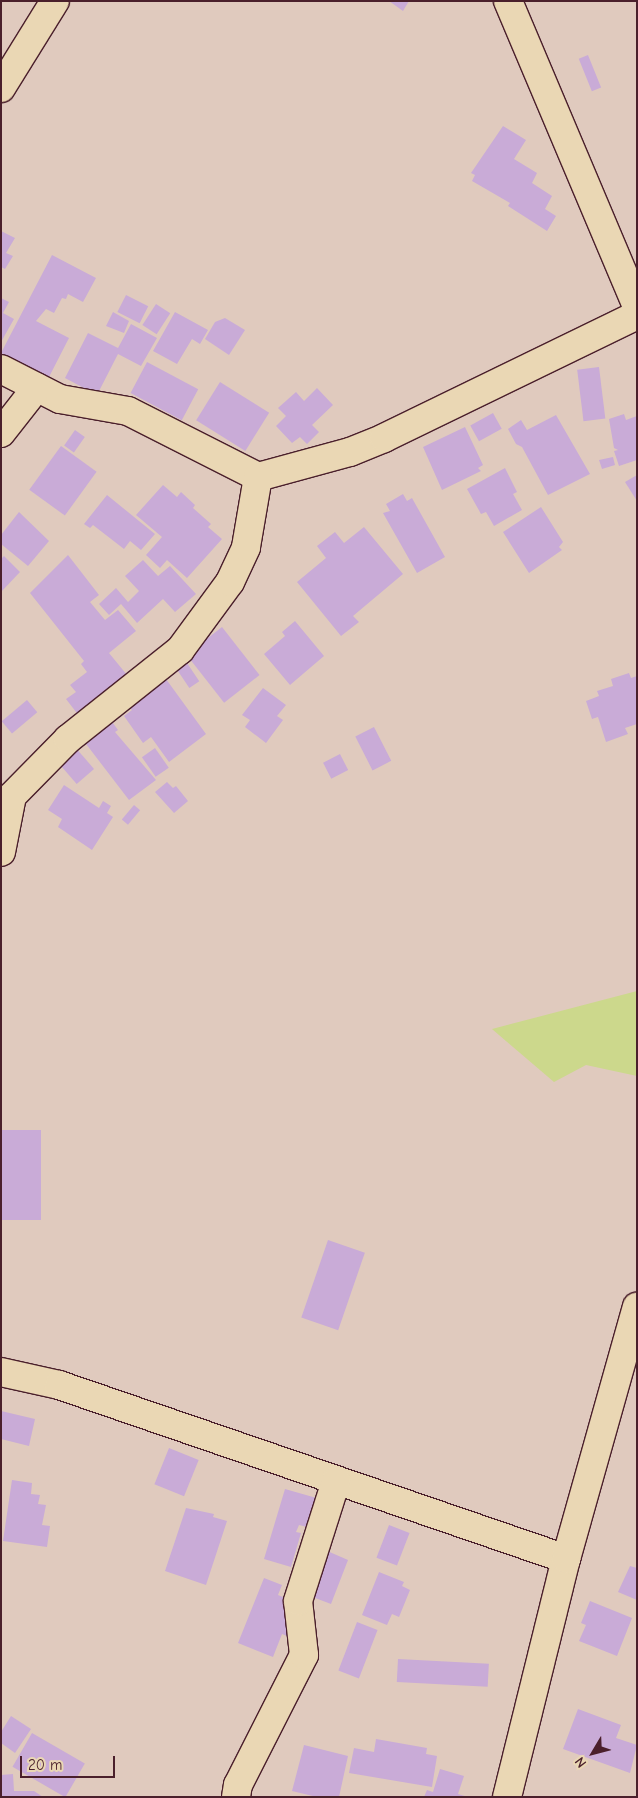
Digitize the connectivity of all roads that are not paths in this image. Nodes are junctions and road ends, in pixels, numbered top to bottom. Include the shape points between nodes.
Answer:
1 (55, 1) edge
2 (508, 1) edge
3 (1, 88) edge
4 (637, 306) edge
5 (637, 316) edge
6 (1, 370) edge
7 (37, 387) junction
8 (1, 433) edge
9 (258, 477) junction
10 (1, 852) edge
11 (637, 1307) edge
12 (1, 1372) edge
13 (336, 1481) junction
14 (566, 1559) junction
15 (236, 1797) edge
16 (507, 1797) edge

1 - 3 street
2 - 4 street
5 - 9 street via 384,438 350,452
6 - 7 street
7 - 8 street
7 - 9 street via 60,399 128,411
9 - 10 street via 246,547 230,582 180,650 68,739 12,796
11 - 14 street
12 - 13 street via 59,1385
13 - 14 street
13 - 15 street via 298,1600 304,1655 238,1785
14 - 16 street

